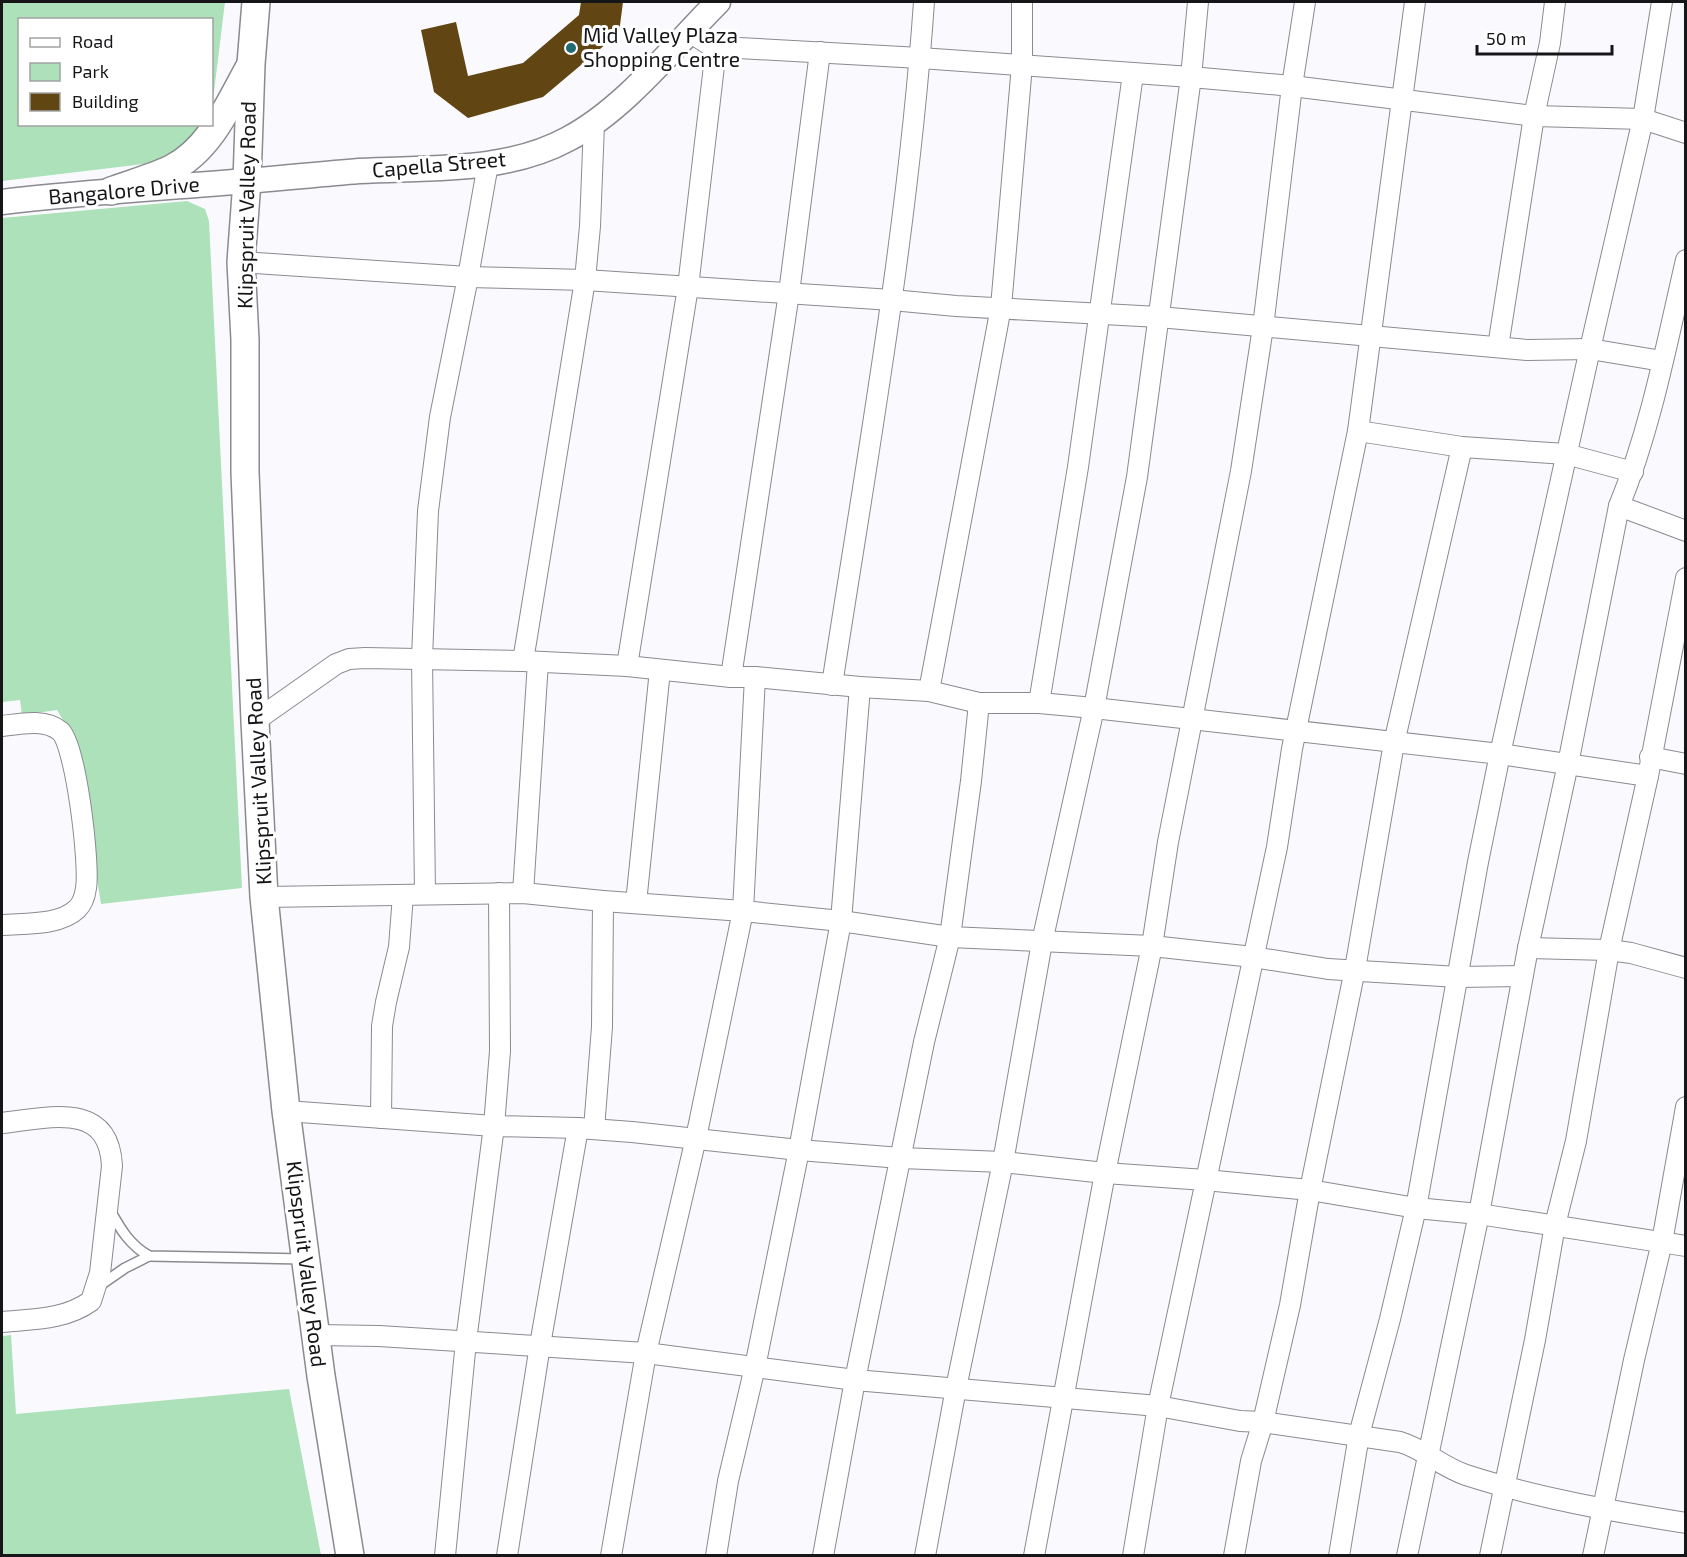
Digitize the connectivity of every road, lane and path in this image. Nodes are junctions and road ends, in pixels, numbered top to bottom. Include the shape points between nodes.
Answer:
1 (256, 2) edge
2 (718, 2) edge
3 (924, 2) edge
4 (1022, 2) edge
5 (1198, 2) edge
6 (1305, 2) edge
7 (1415, 2) edge
8 (1555, 2) edge
9 (1662, 2) edge
10 (688, 32) junction
11 (716, 50) junction
12 (819, 52) junction
13 (920, 58) junction
14 (251, 64) junction
15 (1022, 65) junction
16 (1132, 74) junction
17 (1191, 77) junction
18 (1292, 86) junction
19 (1403, 100) junction
20 (1534, 117) junction
21 (1643, 119) junction
22 (594, 124) junction
23 (1686, 134) edge
24 (489, 164) junction
25 (247, 181) junction
26 (111, 191) junction
27 (2, 202) edge
28 (1686, 260) edge
29 (241, 262) junction
30 (468, 277) junction
31 (585, 280) junction
32 (688, 287) junction
33 (789, 293) junction
34 (892, 300) junction
35 (1681, 300) edge
36 (1001, 307) junction
37 (1100, 314) junction
38 (1159, 317) junction
39 (1263, 327) junction
40 (1372, 336) junction
41 (1498, 346) junction
42 (1590, 349) junction
43 (1662, 361) junction
44 (1358, 431) junction
45 (1462, 447) junction
46 (1566, 454) junction
47 (1633, 472) junction
48 (1619, 506) junction
49 (1686, 531) edge
50 (1686, 578) edge
51 (422, 658) junction
52 (531, 661) junction
53 (627, 666) junction
54 (660, 670) junction
55 (731, 677) junction
56 (755, 677) junction
57 (832, 685) junction
58 (860, 687) junction
59 (929, 691) junction
60 (979, 703) junction
61 (1039, 703) junction
62 (1094, 708) junction
63 (1192, 720) junction
64 (255, 721) junction
65 (2, 726) edge
66 (1296, 732) junction
67 (1394, 743) junction
68 (1500, 754) junction
69 (1568, 764) junction
70 (1686, 764) edge
71 (1649, 766) junction
72 (499, 893) junction
73 (523, 893) junction
74 (425, 894) junction
75 (403, 895) junction
76 (264, 897) junction
77 (603, 902) junction
78 (636, 903) junction
79 (743, 911) junction
80 (841, 921) junction
81 (2, 925) edge
82 (951, 937) junction
83 (1042, 942) junction
84 (1152, 946) junction
85 (1528, 948) junction
86 (1609, 950) junction
87 (1253, 957) junction
88 (1686, 968) edge
89 (1355, 969) junction
90 (1522, 976) junction
91 (1458, 977) junction
92 (1686, 1107) edge
93 (286, 1111) junction
94 (381, 1118) junction
95 (2, 1123) edge
96 (494, 1126) junction
97 (586, 1129) junction
98 (696, 1138) junction
99 (799, 1150) junction
100 (901, 1158) junction
101 (1003, 1162) junction
102 (1105, 1173) junction
103 (1205, 1180) junction
104 (1310, 1191) junction
105 (108, 1206) junction
106 (1416, 1208) junction
107 (1479, 1214) junction
108 (1555, 1225) junction
109 (1662, 1242) junction
110 (1686, 1246) edge
111 (148, 1256) junction
112 (306, 1259) junction
113 (96, 1288) junction
114 (2, 1322) edge
115 (316, 1335) junction
116 (466, 1341) junction
117 (540, 1345) junction
118 (646, 1353) junction
119 (755, 1367) junction
120 (855, 1380) junction
121 (957, 1388) junction
122 (1062, 1397) junction
123 (1158, 1406) junction
124 (1263, 1422) junction
125 (1359, 1435) junction
126 (1430, 1455) junction
127 (1505, 1485) junction
128 (1604, 1510) junction
129 (1686, 1523) edge
130 (350, 1556) edge
131 (445, 1556) edge
132 (507, 1556) edge
133 (611, 1556) edge
134 (716, 1556) edge
135 (823, 1556) edge
136 (925, 1556) edge
137 (1034, 1556) edge
138 (1133, 1556) edge
139 (1234, 1556) edge
140 (1339, 1556) edge
141 (1407, 1556) edge
142 (1490, 1556) edge
143 (1593, 1556) edge

1 - 14 main road, Klipspruit Valley Road
2 - 10 street, Capella Street
3 - 13 street
4 - 15 street
5 - 17 street
6 - 18 street
7 - 19 street
8 - 20 street
9 - 21 street
10 - 11 street
10 - 22 street, Capella Street
11 - 12 street
11 - 32 street
12 - 13 street
12 - 33 street
13 - 15 street
13 - 34 street
14 - 25 main road, Klipspruit Valley Road
14 - 26 main road via 198,150 172,169
15 - 16 street
15 - 36 street
16 - 17 street
16 - 37 street
17 - 18 street
17 - 38 street
18 - 19 street
18 - 39 street
19 - 20 street
19 - 40 street
20 - 21 street
20 - 41 street
21 - 23 street
21 - 42 street
22 - 24 street, Capella Street via 544,150
22 - 31 street
24 - 25 street, Capella Street
24 - 30 street
25 - 26 street, Bangalore Drive
25 - 29 main road, Klipspruit Valley Road
26 - 27 street, Bangalore Drive
28 - 35 street
29 - 30 street
29 - 64 main road, Klipspruit Valley Road
30 - 31 street
30 - 51 street via 440,417 431,487
31 - 32 street
31 - 52 street
32 - 33 street
32 - 53 street
33 - 34 street
33 - 55 street
34 - 36 street
34 - 57 street
35 - 43 street
36 - 37 street
36 - 59 street
37 - 38 street
37 - 61 street
38 - 39 street
38 - 62 street via 1137,477
39 - 40 street
39 - 63 street via 1241,471
40 - 41 street
40 - 44 street
41 - 42 street via 1527,350
42 - 43 street
42 - 46 street
43 - 47 street
44 - 45 street
44 - 66 street
45 - 46 street
45 - 67 street
46 - 47 street
46 - 68 street
47 - 48 street
48 - 49 street
48 - 69 street
50 - 71 street
51 - 52 street
51 - 64 street via 349,659
51 - 74 street
52 - 53 street
52 - 73 street
53 - 54 street
54 - 55 street
54 - 78 street
55 - 56 street
56 - 57 street
56 - 79 street
57 - 58 street
58 - 59 street
58 - 80 street
59 - 60 street
60 - 61 street
60 - 82 street
61 - 62 street
62 - 63 street
62 - 83 street
63 - 66 street
63 - 84 street
64 - 76 main road, Klipspruit Valley Road
65 - 81 street via 44,724 61,732 67,740 87,860 84,899 73,912 51,920
66 - 67 street
66 - 87 street
67 - 68 street
67 - 89 street
68 - 69 street
68 - 91 street
69 - 71 street
69 - 85 street
70 - 71 street
71 - 86 street
72 - 73 street
72 - 74 street
72 - 96 street via 500,1051
73 - 77 street
74 - 75 street
75 - 76 street
75 - 94 street via 399,947 382,1026
76 - 93 main road, Klipspruit Valley Road
77 - 78 street
77 - 97 street via 602,1027
78 - 79 street
79 - 80 street
79 - 98 street
80 - 82 street
80 - 99 street
82 - 83 street
82 - 100 street via 924,1042
83 - 84 street
83 - 101 street
84 - 87 street
84 - 102 street
85 - 86 street
85 - 90 street
86 - 88 street
86 - 108 street via 1576,1141
87 - 89 street via 1328,969
87 - 103 street
89 - 91 street
89 - 104 street
90 - 91 street
90 - 107 street
91 - 106 street
92 - 109 street
93 - 94 street
93 - 112 main road, Klipspruit Valley Road
94 - 96 street
95 - 105 street via 79,1118 100,1128 111,1152
96 - 97 street
96 - 116 street
97 - 98 street
97 - 117 street
98 - 99 street
98 - 118 street
99 - 100 street
99 - 119 street
100 - 101 street
100 - 120 street
101 - 102 street
101 - 121 street
102 - 103 street
102 - 122 street
103 - 104 street
103 - 123 street
104 - 106 street
104 - 124 street via 1290,1305
105 - 111 lane via 127,1239
105 - 113 street
106 - 107 street
106 - 125 street
107 - 108 street
107 - 126 street
108 - 109 street
108 - 127 street
109 - 110 street
109 - 128 street
111 - 112 lane
111 - 113 lane
112 - 115 main road, Klipspruit Valley Road
113 - 114 street via 91,1300 71,1312
115 - 116 street
115 - 130 main road, Klipspruit Valley Road
116 - 117 street
116 - 131 street
117 - 118 street
117 - 132 street
118 - 119 street
118 - 133 street
119 - 120 street
119 - 134 street via 728,1481
120 - 121 street
120 - 135 street
121 - 122 street
121 - 136 street
122 - 123 street
122 - 137 street
123 - 124 street
123 - 138 street
124 - 125 street
124 - 139 street via 1251,1461
125 - 126 street via 1406,1444
125 - 140 street
126 - 127 street via 1453,1470
126 - 141 street
127 - 128 street
127 - 142 street
128 - 129 street
128 - 143 street

